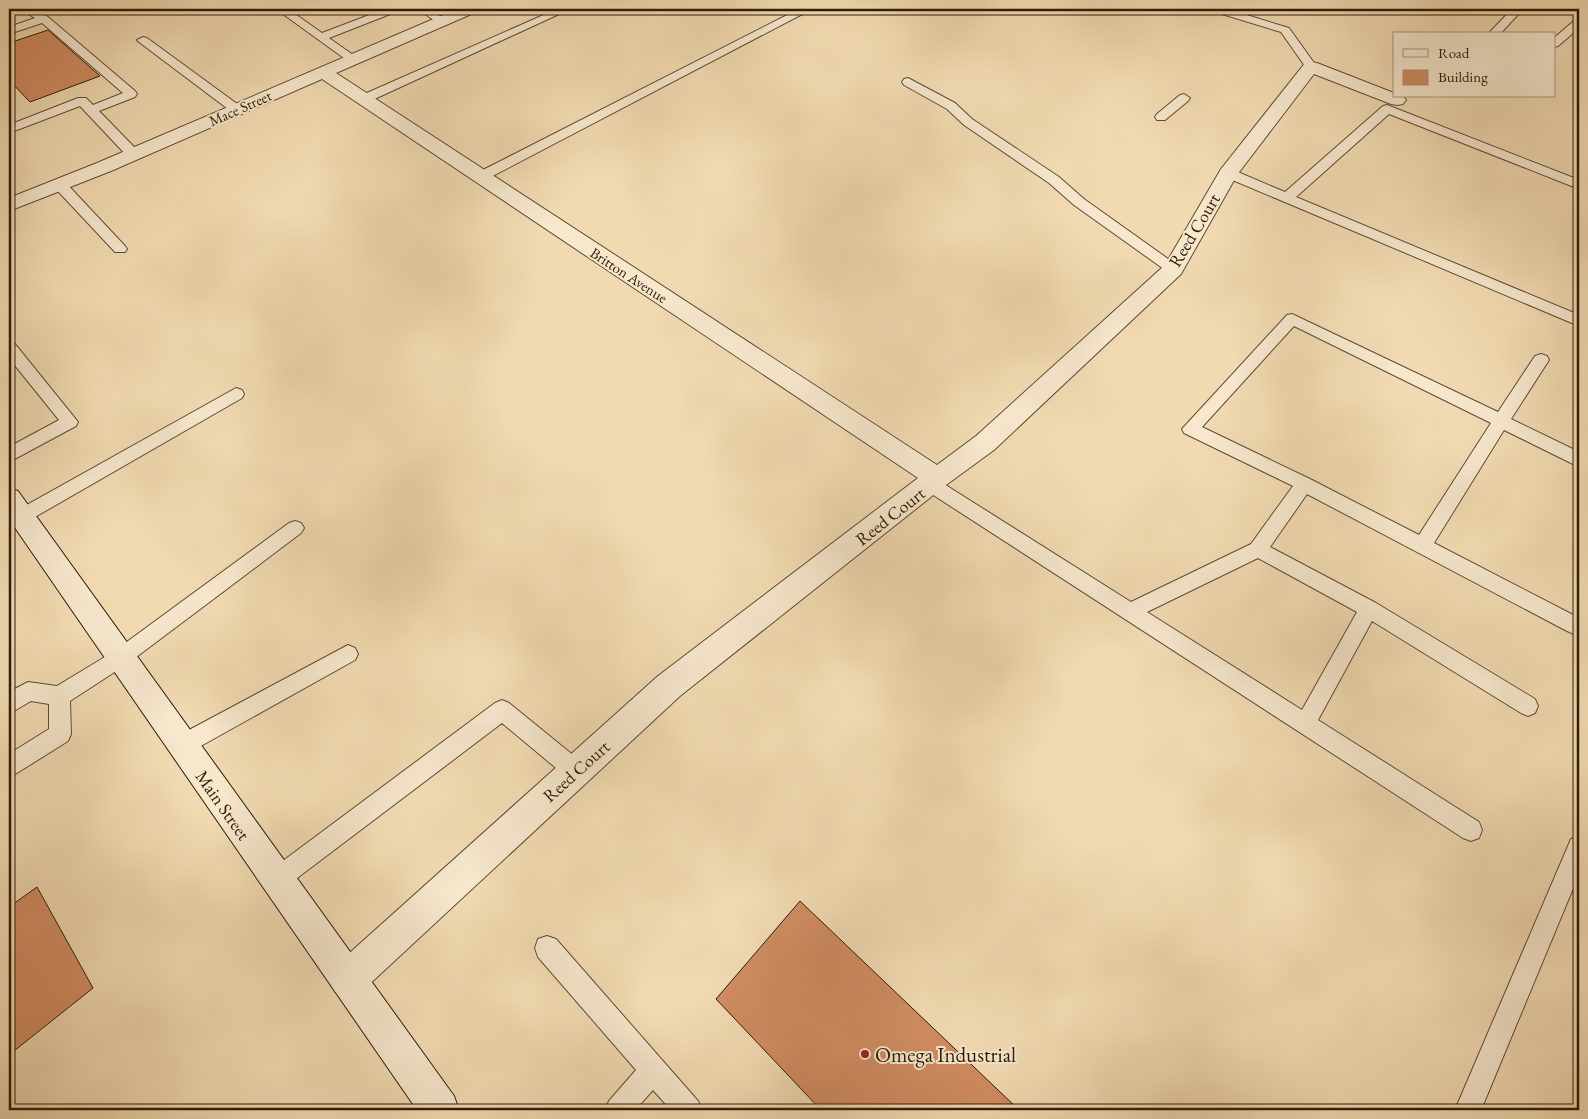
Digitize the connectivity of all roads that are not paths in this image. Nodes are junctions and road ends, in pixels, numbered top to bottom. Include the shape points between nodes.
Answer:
1 (9, 9) edge
2 (282, 9) edge
3 (394, 9) edge
4 (423, 9) edge
5 (470, 9) edge
6 (566, 9) edge
7 (804, 9) edge
8 (1216, 9) edge
9 (1518, 9) edge
10 (44, 19) junction
11 (442, 20) junction
12 (1579, 22) edge
13 (9, 31) edge
14 (1495, 32) edge
15 (321, 37) junction
16 (143, 40) dead end
17 (1556, 42) edge
18 (352, 59) junction
19 (1311, 67) junction
20 (322, 72) junction
21 (908, 82) dead end
22 (1184, 98) dead end
23 (364, 99) junction
24 (1395, 101) edge
25 (236, 109) junction
26 (91, 110) junction
27 (1161, 117) dead end
28 (9, 128) edge
29 (133, 154) junction
30 (1228, 173) junction
31 (480, 177) junction
32 (60, 185) junction
33 (1579, 185) edge
34 (1286, 198) junction
35 (9, 205) edge
36 (120, 249) dead end
37 (1173, 269) junction
38 (1579, 321) edge
39 (9, 348) edge
40 (1541, 360) dead end
41 (236, 394) dead end
42 (1501, 421) junction
43 (9, 455) edge
44 (1579, 460) edge
45 (933, 481) junction
46 (1304, 484) junction
47 (15, 507) edge
48 (296, 528) dead end
49 (1422, 546) junction
50 (1258, 549) junction
51 (1369, 609) junction
52 (1129, 612) junction
53 (1574, 625) dead end
54 (348, 654) dead end
55 (120, 658) junction
56 (59, 696) junction
57 (9, 704) edge
58 (1528, 706) dead end
59 (1304, 724) junction
60 (182, 745) junction
61 (9, 766) edge
62 (576, 770) junction
63 (1471, 830) dead end
64 (1579, 847) edge
65 (276, 880) junction
66 (547, 948) dead end
67 (348, 979) junction
68 (653, 1070) junction
69 (440, 1110) edge
70 (618, 1110) edge
71 (689, 1110) edge
72 (1468, 1110) edge

1 - 10 lane via 31,11
2 - 15 lane
3 - 15 lane
4 - 11 lane
5 - 11 street, Mace Street
6 - 23 lane
7 - 31 lane
8 - 19 lane via 1285,30
9 - 14 lane
10 - 13 lane
10 - 26 lane via 131,94
11 - 18 street, Mace Street
12 - 17 lane
15 - 18 lane
16 - 25 lane
18 - 20 street, Mace Street
19 - 24 street
19 - 30 street, Reed Court
20 - 23 street, Britton Avenue
20 - 25 street, Mace Street
21 - 37 lane via 951,106 968,122 1054,180 1079,202
22 - 27 lane
23 - 31 street, Britton Avenue
24 - 33 lane
24 - 34 lane
25 - 29 street, Mace Street
26 - 28 lane via 82,101
26 - 29 lane
29 - 32 street, Mace Street
30 - 34 lane
30 - 37 street, Reed Court
31 - 45 street, Britton Avenue
32 - 35 street, Mace Street
32 - 36 lane
34 - 38 lane
37 - 45 street, Reed Court via 986,443
39 - 43 lane via 70,422
40 - 42 lane
41 - 47 lane
42 - 44 lane
42 - 46 lane via 1292,319 1190,429
42 - 49 lane
45 - 52 lane
45 - 62 street, Reed Court via 669,686
46 - 49 lane
46 - 50 lane
47 - 55 street, Main Street
48 - 55 lane
49 - 53 lane
50 - 51 lane
50 - 52 lane
51 - 58 lane
51 - 59 lane
52 - 59 lane
54 - 60 lane
55 - 56 lane
55 - 60 street, Main Street
56 - 57 lane via 28,691
56 - 61 lane via 60,734
59 - 63 lane
60 - 65 street, Main Street
62 - 65 lane via 502,710
62 - 67 street, Reed Court
64 - 72 lane
65 - 67 street, Main Street
66 - 68 lane
67 - 69 street, Main Street
68 - 70 lane
68 - 71 lane

